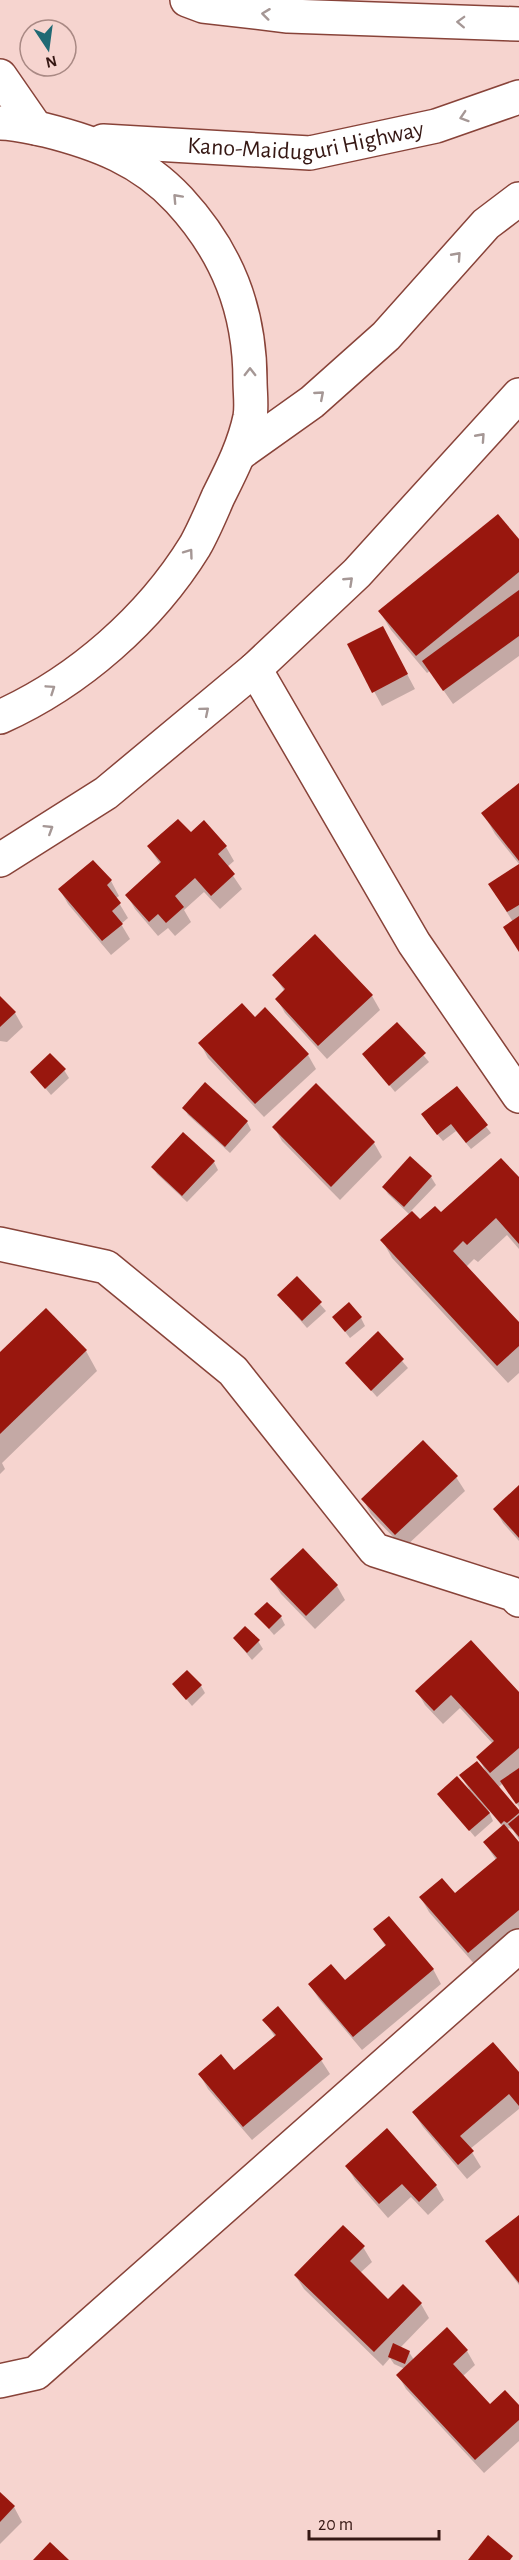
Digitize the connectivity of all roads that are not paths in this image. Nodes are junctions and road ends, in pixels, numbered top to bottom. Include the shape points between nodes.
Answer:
1 (187, 0) edge
2 (519, 24) edge
3 (0, 76) edge
4 (519, 97) edge
5 (0, 123) edge
6 (36, 128) junction
7 (86, 140) junction
8 (519, 199) edge
9 (519, 395) edge
10 (239, 454) junction
11 (255, 669) junction
12 (0, 717) edge
13 (0, 860) edge
14 (519, 1096) edge
15 (0, 1244) edge
16 (519, 1600) edge
17 (519, 1946) edge
18 (0, 2381) edge

2 -> 1 main road via 288,16 203,6
3 - 6 main road
4 -> 7 main road, Kano-Maiduguri Highway via 436,126 310,153
5 - 6 main road
6 - 7 main road
10 -> 7 main road via 250,415 250,353 242,306 225,262 200,222 168,188 129,160
10 -> 8 main road via 312,402 363,357 486,224
11 -> 9 main road via 357,573
12 -> 10 main road via 27,705 92,662 148,608 195,546
13 -> 11 main road via 106,793
11 - 14 main road via 414,943
15 - 16 main road via 106,1267 233,1371 375,1550 513,1594
17 - 18 main road via 36,2373

